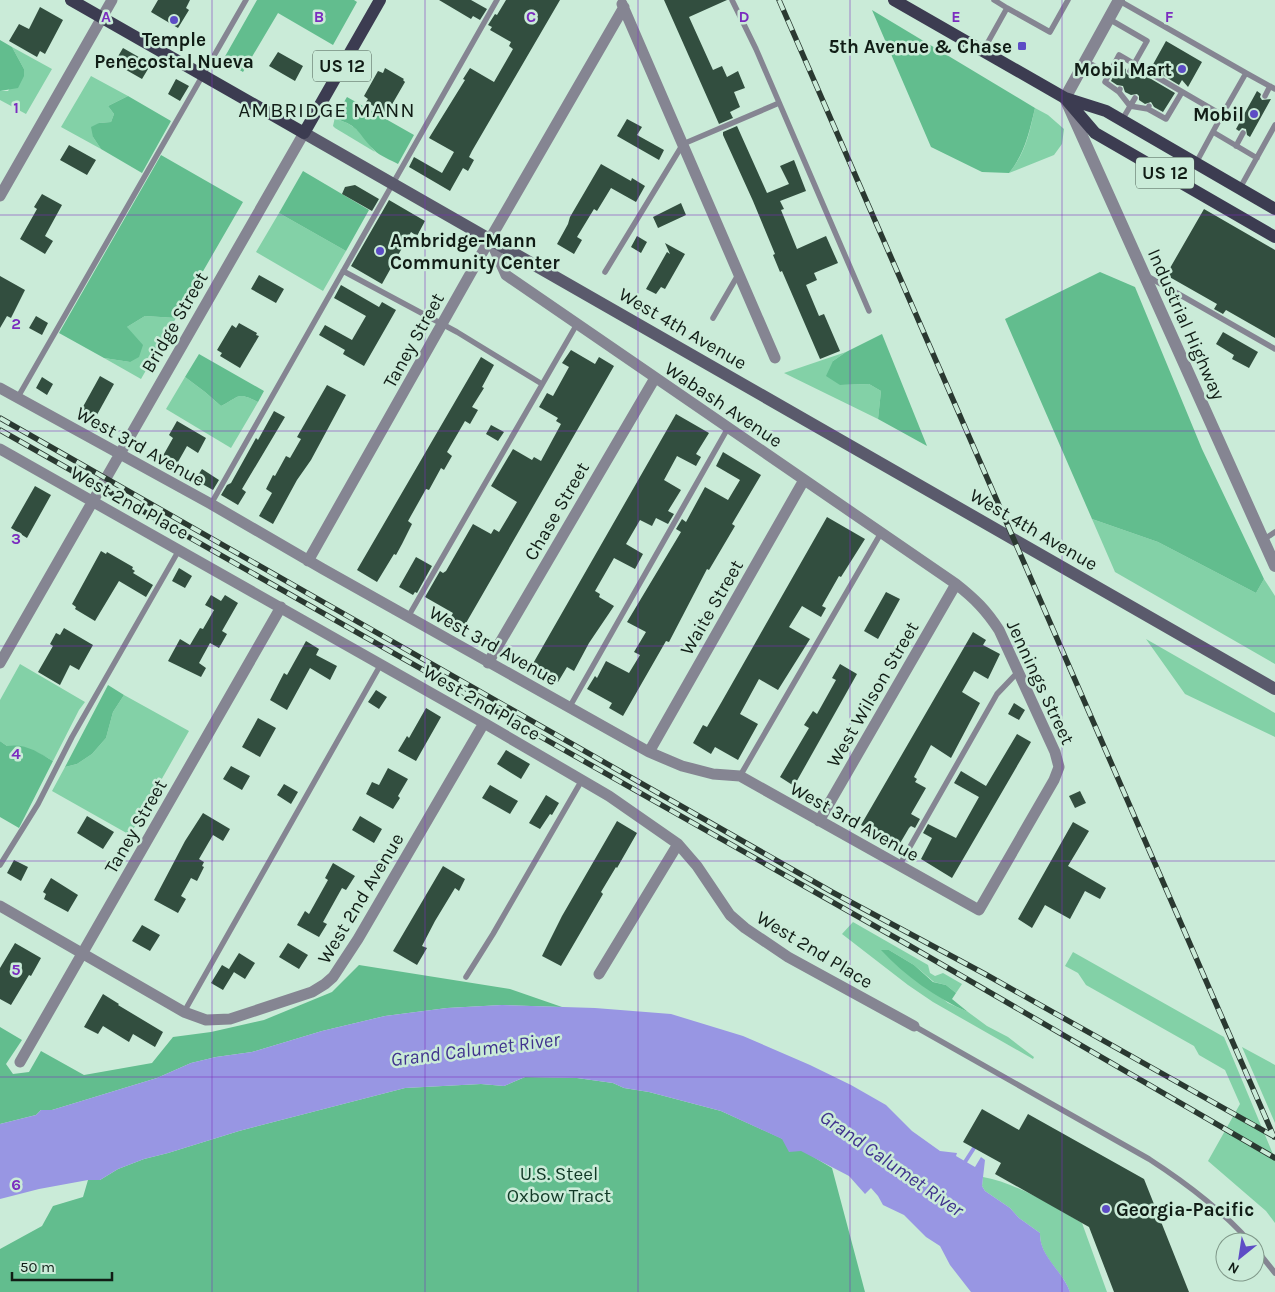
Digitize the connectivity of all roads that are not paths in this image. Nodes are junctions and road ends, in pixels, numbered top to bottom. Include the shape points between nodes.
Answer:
1 (71, 0) edge
2 (112, 0) edge
3 (246, 0) edge
4 (380, 0) edge
5 (497, 0) edge
6 (732, 0) edge
7 (894, 0) edge
8 (994, 0) edge
9 (1068, 0) edge
10 (1119, 0) edge
11 (622, 4) edge
12 (1007, 8) junction
13 (102, 17) junction
14 (1109, 18) junction
15 (983, 51) junction
16 (1085, 61) junction
17 (1134, 64) junction
18 (1130, 71) dead end
19 (1149, 72) junction
20 (1246, 72) junction
21 (1109, 74) junction
22 (203, 75) junction
23 (1145, 80) dead end
24 (1164, 81) junction
25 (1160, 88) dead end
26 (1272, 88) edge
27 (1182, 92) junction
28 (1265, 96) dead end
29 (1065, 98) junction
30 (1135, 98) dead end
31 (779, 102) junction
32 (1130, 106) junction
33 (1222, 115) junction
34 (1122, 120) junction
35 (1275, 125) edge
36 (1213, 132) junction
37 (304, 133) junction
38 (1243, 133) dead end
39 (683, 144) junction
40 (1236, 146) junction
41 (1257, 158) junction
42 (1196, 163) junction
43 (394, 183) junction
44 (1240, 188) junction
45 (0, 196) edge
46 (1275, 208) edge
47 (1275, 236) edge
48 (490, 239) junction
49 (343, 271) junction
50 (605, 272) dead end
51 (738, 274) junction
52 (1144, 275) junction
53 (869, 311) dead end
54 (712, 318) dead end
55 (577, 324) junction
56 (442, 325) junction
57 (1275, 349) edge
58 (775, 358) dead end
59 (655, 378) junction
60 (542, 384) junction
61 (0, 388) edge
62 (18, 397) junction
63 (728, 428) junction
64 (0, 449) edge
65 (120, 455) junction
66 (804, 480) junction
67 (93, 501) junction
68 (211, 504) junction
69 (1275, 532) edge
70 (881, 533) junction
71 (1263, 540) junction
72 (179, 550) junction
73 (308, 561) junction
74 (1275, 566) edge
75 (956, 584) junction
76 (281, 607) junction
77 (408, 617) junction
78 (0, 663) edge
79 (488, 663) junction
80 (381, 664) junction
81 (1018, 672) junction
82 (1275, 689) edge
83 (569, 708) junction
84 (484, 723) junction
85 (649, 752) junction
86 (740, 776) junction
87 (582, 780) junction
88 (819, 821) junction
89 (678, 844) junction
90 (0, 865) edge
91 (900, 866) junction
92 (0, 906) edge
93 (979, 910) joint
94 (83, 954) junction
95 (599, 974) dead end
96 (466, 977) dead end
97 (184, 1012) junction
98 (914, 1026) joint
99 (20, 1062) dead end
100 (1240, 1232) edge
101 (1265, 1260) edge
102 (1275, 1273) edge

1 - 13 main road, West 4th Avenue
2 - 13 street
3 - 22 lane
4 - 37 main road, Bridge Street / US 12
5 - 43 lane
6 - 31 lane
7 - 15 main road, US 12
8 - 12 lane
9 - 12 lane via 1050,32
10 - 14 street
10 - 20 lane
11 - 39 street
11 - 48 street, Taney Street
12 - 15 lane
13 - 22 main road, West 4th Avenue
13 - 45 street
14 - 16 street
14 - 17 lane via 1147,41
15 - 29 main road, US 12
16 - 21 lane
16 - 29 street
17 - 18 lane
17 - 19 lane
17 - 21 lane via 1119,55
19 - 23 lane
19 - 24 lane
20 - 26 lane
20 - 33 lane
21 - 32 lane via 1105,82 1120,91
22 - 37 main road, West 4th Avenue
22 - 62 lane
24 - 25 lane
24 - 27 lane
26 - 28 lane
27 - 32 lane via 1166,119 1149,108
27 - 33 lane
29 - 34 main road, US 12 via 1106,111
29 - 47 main road, US 12 via 1095,133
29 - 52 street, Industrial Highway
30 - 32 lane
31 - 39 lane
31 - 53 lane
32 - 34 lane
33 - 36 lane
34 - 42 main road, US 12
35 - 41 lane
36 - 40 lane
36 - 42 lane
37 - 43 main road, West 4th Avenue
37 - 65 street, Bridge Street
38 - 40 lane
39 - 50 lane
39 - 51 street
40 - 41 lane
41 - 44 lane
42 - 44 main road, US 12
43 - 48 main road, West 4th Avenue
43 - 49 lane
44 - 46 main road, US 12
48 - 55 street, Wabash Avenue via 506,275
48 - 56 street, Taney Street
48 - 82 main road, West 4th Avenue
49 - 56 lane
49 - 68 lane
51 - 54 lane
51 - 58 street
52 - 57 lane
52 - 71 street, Industrial Highway
55 - 59 street, Wabash Avenue
55 - 60 lane
56 - 60 lane
56 - 73 street, Taney Street
59 - 63 street, Wabash Avenue
59 - 79 street, Chase Street
60 - 77 lane
61 - 62 street, West 3rd Avenue
62 - 65 street, West 3rd Avenue
63 - 66 street, Wabash Avenue
63 - 83 lane
64 - 67 street, West 2nd Place
65 - 67 street, Bridge Street
65 - 68 street, West 3rd Avenue
66 - 70 street, Wabash Avenue
66 - 85 street, Waite Street
67 - 72 street, West 2nd Place
67 - 78 street, Bridge Street
68 - 73 street, West 3rd Avenue
69 - 71 lane
70 - 75 street, Wabash Avenue
70 - 86 lane
71 - 74 street, Industrial Highway
72 - 76 street, West 2nd Place
72 - 90 lane via 72,737 38,804
73 - 77 street, West 3rd Avenue
75 - 81 street, Jennings Street via 976,600 1000,630
75 - 88 street, West Wilson Street
76 - 80 street, West 2nd Place
76 - 94 street, Taney Street
77 - 79 street, West 3rd Avenue
79 - 83 street, West 3rd Avenue
80 - 84 street, West 2nd Place
80 - 97 lane
81 - 91 lane via 997,694
81 - 93 street, Jennings Street via 1058,759 1058,770
83 - 85 street, West 3rd Avenue
84 - 87 street, West 2nd Place
84 - 97 street, West 2nd Avenue via 358,939 326,984 312,992 230,1019 206,1020
85 - 86 street, West 3rd Avenue via 712,774
86 - 88 street, West 3rd Avenue
87 - 89 street, West 2nd Place
87 - 96 lane
88 - 91 street, West 3rd Avenue
89 - 95 street
89 - 98 street, West 2nd Place via 730,914 745,928 788,957
91 - 93 street, West 3rd Avenue
92 - 94 street, West 2nd Avenue
94 - 97 street, West 2nd Avenue
94 - 99 street, Taney Street
98 - 100 lane via 1150,1159 1213,1206
101 - 102 lane

